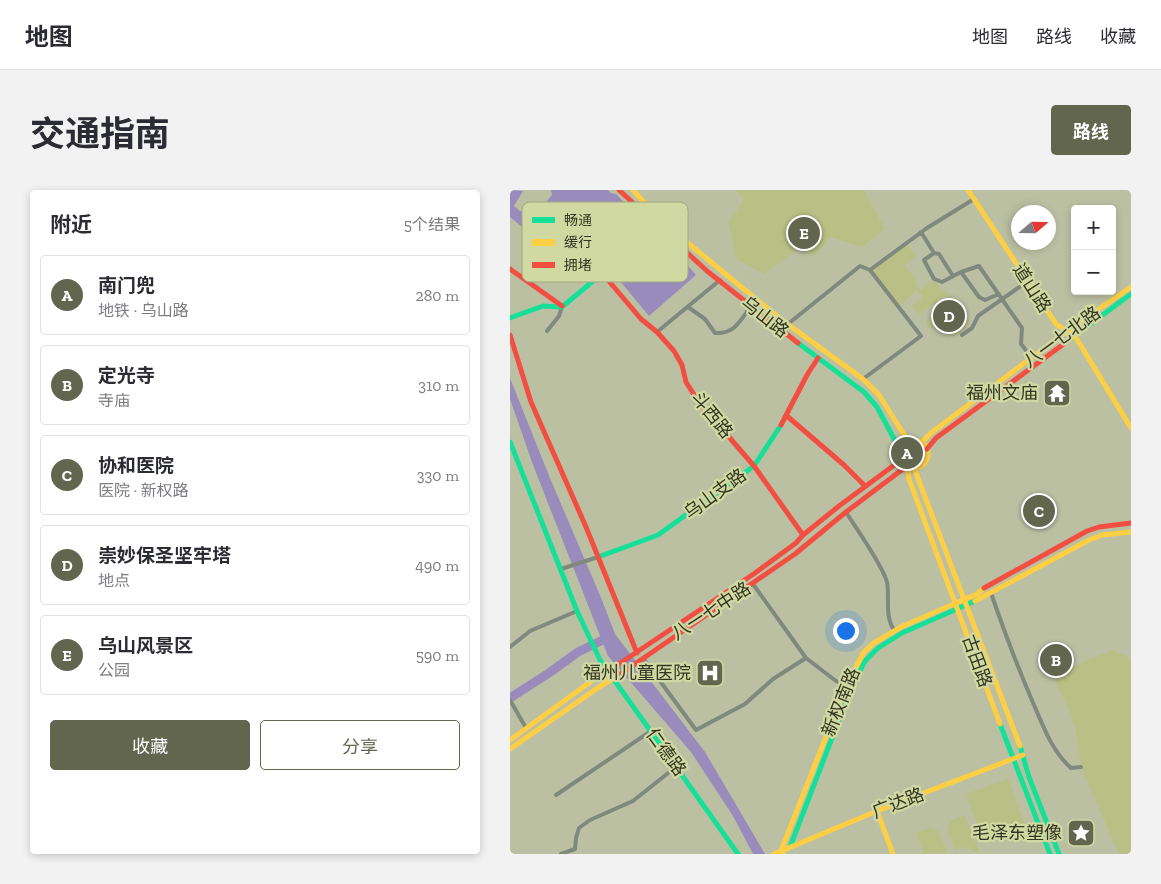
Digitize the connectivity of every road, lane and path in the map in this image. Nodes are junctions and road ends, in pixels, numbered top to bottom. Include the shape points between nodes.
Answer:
1 (619, 190) edge
2 (633, 190) edge
3 (968, 190) edge
4 (974, 199) junction
5 (631, 202) edge
6 (644, 202) edge
7 (921, 232) junction
8 (688, 243) edge
9 (688, 253) edge
10 (934, 253) junction
11 (510, 269) edge
12 (870, 270) junction
13 (960, 272) junction
14 (952, 276) junction
15 (522, 278) edge
16 (720, 280) junction
17 (1028, 281) junction
18 (528, 282) edge
19 (591, 282) edge
20 (610, 282) edge
21 (1131, 287) edge
22 (1131, 294) edge
23 (1000, 296) junction
24 (562, 306) junction
25 (750, 306) junction
26 (688, 307) junction
27 (510, 318) edge
28 (788, 324) junction
29 (547, 330) dead end
30 (1067, 331) junction
31 (657, 332) junction
32 (510, 335) edge
33 (962, 335) dead end
34 (1074, 336) junction
35 (818, 358) junction
36 (1032, 358) junction
37 (863, 378) junction
38 (787, 416) junction
39 (1131, 428) edge
40 (908, 441) junction
41 (510, 442) edge
42 (922, 442) junction
43 (927, 449) junction
44 (900, 450) junction
45 (901, 460) junction
46 (754, 466) junction
47 (907, 466) junction
48 (914, 468) junction
49 (865, 486) junction
50 (846, 512) junction
51 (1131, 524) edge
52 (1131, 532) edge
53 (803, 536) junction
54 (598, 557) junction
55 (561, 569) junction
56 (753, 584) junction
57 (991, 593) junction
58 (966, 603) junction
59 (957, 606) junction
60 (577, 610) junction
61 (895, 631) junction
62 (510, 646) edge
63 (637, 653) junction
64 (643, 658) junction
65 (806, 658) junction
66 (609, 671) junction
67 (613, 679) junction
68 (849, 688) junction
69 (510, 701) edge
70 (526, 728) junction
71 (651, 731) junction
72 (510, 740) edge
73 (510, 748) edge
74 (1022, 755) junction
75 (1013, 758) junction
76 (677, 766) junction
77 (1081, 767) dead end
78 (556, 795) dead end
79 (877, 811) junction
80 (790, 847) junction
81 (782, 853) edge
82 (561, 854) edge
83 (738, 854) edge
84 (775, 854) edge
85 (893, 854) edge
86 (1050, 854) edge
87 (1059, 854) edge

1 - 5 street, 乌山路
2 - 6 street, 乌山路
3 - 4 street, 道山路
4 - 7 street
4 - 17 street, 道山路
7 - 10 street
7 - 12 street
8 - 28 street, 乌山路
9 - 16 street, 乌山路
10 - 14 street via 939,254
10 - 14 street via 924,260 934,279 942,282
11 - 15 street
12 - 28 street via 860,266
12 - 37 street via 921,336
13 - 14 street
13 - 23 street via 979,297 985,300
13 - 23 street via 979,266
16 - 25 street, 乌山路
16 - 26 street
17 - 23 street
17 - 30 street, 道山路 via 1056,324
18 - 24 street
19 - 24 street
20 - 31 street, 斗西路 via 641,319
21 - 30 street, 八一七北路
22 - 34 street
23 - 33 street
23 - 36 street via 1022,328 1021,344
24 - 27 street via 543,306
24 - 29 street via 559,316
25 - 26 street via 733,330 723,333 715,333 705,319
25 - 35 street, 乌山路
26 - 31 street
28 - 37 street, 乌山路
30 - 34 street, 道山路
30 - 36 street, 八一七北路
31 - 46 street, 斗西路 via 678,357 686,382 698,400
32 - 54 street via 529,397
34 - 39 street
34 - 43 street via 936,438
35 - 38 street, 乌山支路
35 - 44 street, 乌山路 via 864,392 877,407
36 - 42 street, 八一七北路
37 - 40 street, 乌山路 via 879,395
38 - 46 street, 乌山支路
38 - 49 street
40 - 42 street
40 - 44 street
41 - 55 street
42 - 43 street
43 - 48 street via 925,462
44 - 45 street
45 - 47 street
45 - 49 street, 八一七中路
46 - 53 street, 斗西路
46 - 54 street, 乌山支路 via 658,535
47 - 48 street
47 - 50 street, 八一七中路
47 - 59 street, 古田路
48 - 58 street, 古田路
49 - 53 street, 八一七中路
50 - 56 street, 八一七中路
50 - 61 street via 886,582 890,625
51 - 58 street via 1087,531 987,585
52 - 57 street via 1089,540
53 - 63 street, 八一七中路 via 755,573
54 - 55 street, 乌山支路
54 - 63 street
55 - 60 street
56 - 64 street, 八一七中路
56 - 65 street
57 - 58 street
57 - 77 street via 1015,661 1049,739 1061,759 1071,768
58 - 59 street
58 - 74 street, 古田路
59 - 61 street, 新权南路
59 - 68 street, 新权南路 via 878,648 863,663
59 - 75 street, 古田路
60 - 62 street via 530,631
60 - 66 street, 仁德路 via 594,651
61 - 68 street, 新权南路 via 865,651
63 - 66 street, 八一七中路
64 - 65 street via 696,730 745,704
64 - 67 street, 八一七中路
65 - 68 street
66 - 67 street, 仁德路
66 - 70 street, 八一七中路
67 - 71 street, 仁德路
67 - 73 street, 八一七中路
68 - 80 street, 新权南路
68 - 81 street, 新权南路
69 - 70 street
70 - 72 street, 八一七中路
71 - 76 street, 仁德路
71 - 78 street
74 - 75 street, 广达路
74 - 87 street, 古田路
75 - 79 street, 广达路
75 - 86 street, 古田路
76 - 82 street via 633,800 579,828 575,849
76 - 83 street, 仁德路
79 - 80 street, 广达路
79 - 85 street
80 - 81 street, 广达路
81 - 84 street, 广达路

